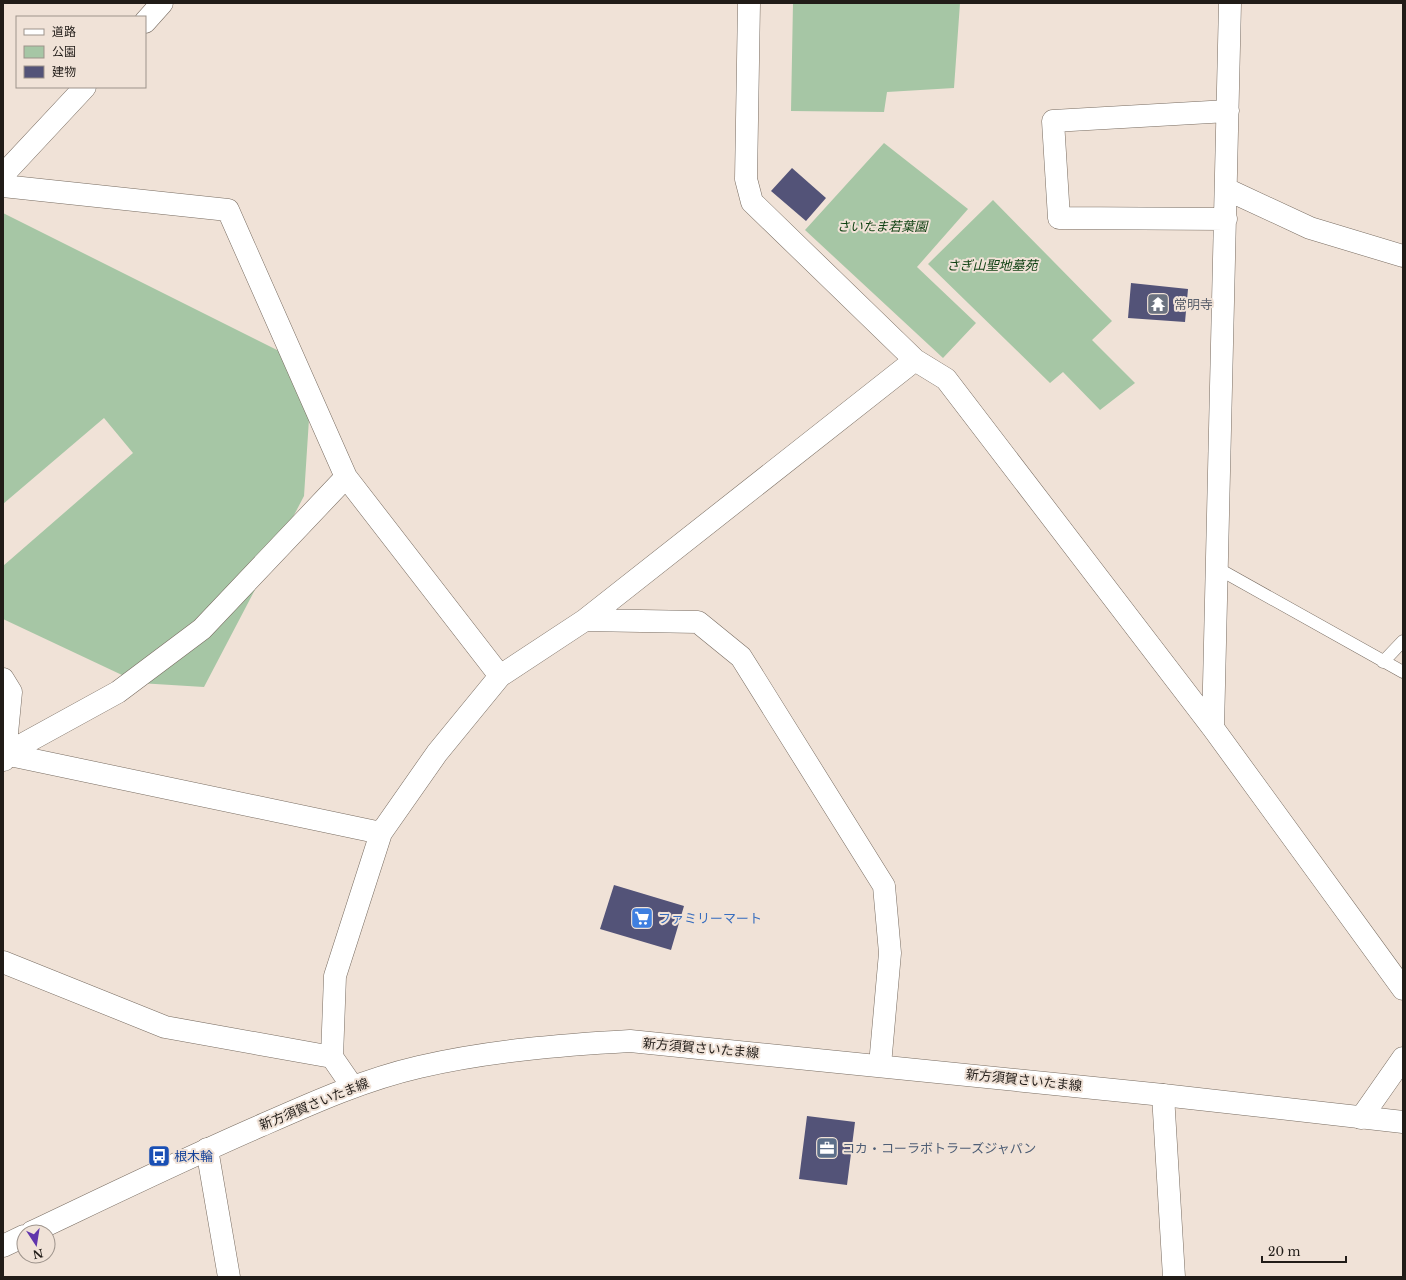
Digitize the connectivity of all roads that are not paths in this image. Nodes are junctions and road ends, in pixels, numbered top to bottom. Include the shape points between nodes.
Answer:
1 (162, 3) edge
2 (749, 3) edge
3 (1230, 3) edge
4 (146, 21) edge
5 (84, 88) edge
6 (1228, 111) junction
7 (3, 176) edge
8 (3, 186) edge
9 (1226, 189) junction
10 (1226, 219) junction
11 (1403, 256) edge
12 (916, 360) junction
13 (346, 477) junction
14 (1217, 568) junction
15 (584, 620) junction
16 (1403, 641) edge
17 (1383, 662) junction
18 (1403, 672) edge
19 (500, 676) junction
20 (3, 679) edge
21 (1213, 728) junction
22 (4, 760) edge
23 (381, 834) junction
24 (3, 962) edge
25 (1403, 990) edge
26 (332, 1057) junction
27 (1403, 1058) edge
28 (880, 1065) junction
29 (352, 1086) junction
30 (1163, 1095) junction
31 (1361, 1118) junction
32 (1403, 1122) edge
33 (207, 1149) junction
34 (49, 1224) edge
35 (16, 1240) edge
36 (3, 1246) edge
37 (230, 1277) edge
38 (1174, 1277) edge

1 - 4 street
2 - 12 street via 746,178 752,202
3 - 6 street
5 - 7 street
6 - 9 street
6 - 10 street via 1053,121 1059,218
8 - 13 street via 228,210
9 - 10 street
9 - 11 street via 1310,228
10 - 14 street
12 - 15 street
12 - 21 street via 946,380
13 - 19 street
13 - 22 street via 202,629 118,692
14 - 17 lane
14 - 21 street
15 - 19 street
15 - 28 street via 698,622 740,657 884,886 890,953
16 - 17 lane
17 - 18 lane
19 - 23 street via 437,753
20 - 22 street via 10,692
21 - 25 street
22 - 23 street
23 - 26 street via 335,976
24 - 26 street via 165,1027
26 - 29 street
27 - 31 street
28 - 29 street, 新方須賀さいたま線 via 630,1042 563,1044 418,1067
28 - 30 street, 新方須賀さいたま線
29 - 33 street, 新方須賀さいたま線
30 - 31 street, 新方須賀さいたま線
30 - 38 street
31 - 32 street, 新方須賀さいたま線
33 - 34 street, 新方須賀さいたま線
33 - 37 street
35 - 36 street

